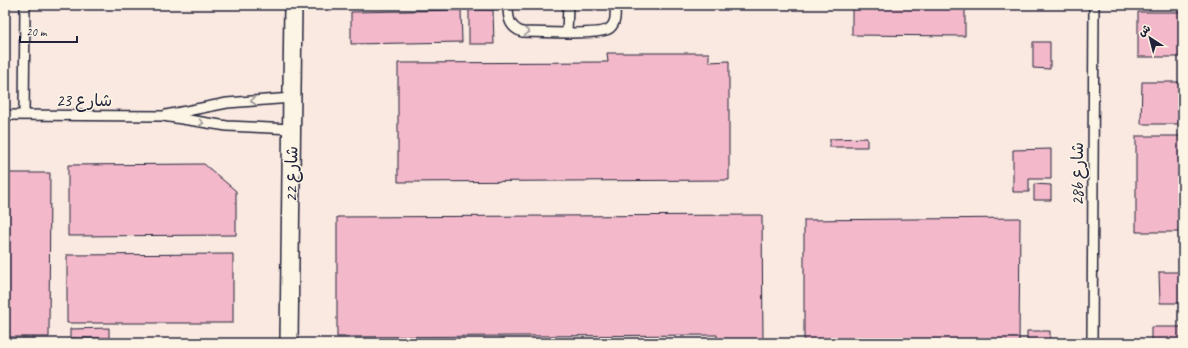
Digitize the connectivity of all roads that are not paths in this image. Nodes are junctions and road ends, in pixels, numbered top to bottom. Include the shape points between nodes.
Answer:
1 (25, 5) edge
2 (293, 5) edge
3 (508, 5) edge
4 (568, 5) edge
5 (615, 5) edge
6 (1094, 5) edge
7 (567, 33) junction
8 (292, 98) junction
9 (5, 115) edge
10 (24, 115) junction
11 (163, 116) junction
12 (292, 130) junction
13 (289, 343) edge
14 (1092, 343) edge

1 - 10 lane
2 - 8 street, شارع 22
3 -> 7 lane via 509,22 517,30
4 - 7 lane
5 - 7 lane via 614,23 607,31
6 - 14 lane, 28b شارع
8 -> 11 lane, شارع 23 via 227,103
8 - 12 street, شارع 22
9 - 10 lane, شارع 23
10 - 11 lane, شارع 23
11 -> 12 lane, شارع 23 via 227,126
12 - 13 street, شارع 22

